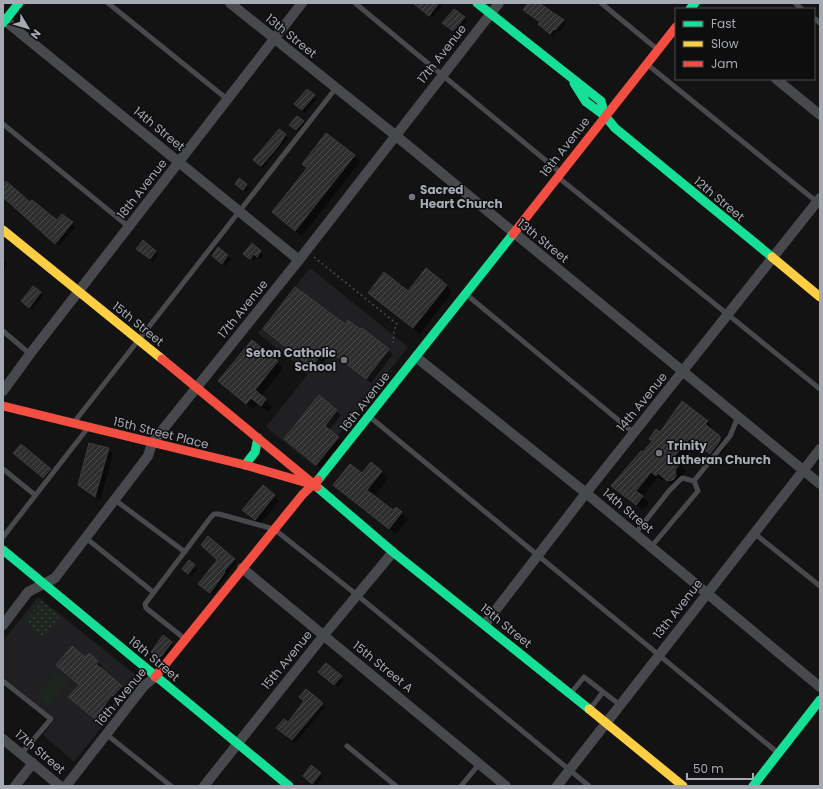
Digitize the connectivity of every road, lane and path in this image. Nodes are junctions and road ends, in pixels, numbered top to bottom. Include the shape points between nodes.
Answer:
1 (19, 3) edge
2 (108, 3) edge
3 (230, 3) edge
4 (302, 3) edge
5 (355, 3) edge
6 (477, 3) edge
7 (499, 3) edge
8 (601, 3) edge
9 (490, 14) junction
10 (4, 20) edge
11 (675, 28) edge
12 (273, 39) junction
13 (658, 49) junction
14 (647, 64) junction
15 (443, 74) junction
16 (777, 80) edge
17 (336, 88) junction
18 (227, 99) junction
19 (820, 115) edge
20 (606, 116) junction
21 (3, 124) edge
22 (395, 135) junction
23 (180, 162) junction
24 (560, 175) junction
25 (818, 200) edge
26 (239, 211) junction
27 (129, 227) junction
28 (3, 230) edge
29 (514, 234) junction
30 (314, 257) dead end
31 (773, 259) junction
32 (299, 260) junction
33 (80, 292) junction
34 (466, 295) junction
35 (820, 297) edge
36 (728, 314) junction
37 (3, 331) edge
38 (139, 340) junction
39 (393, 343) dead end
40 (30, 354) junction
41 (416, 357) junction
42 (683, 371) junction
43 (197, 387) junction
44 (820, 390) edge
45 (3, 391) edge
46 (3, 406) edge
47 (369, 416) junction
48 (738, 417) junction
49 (73, 424) junction
50 (88, 427) junction
51 (634, 433) junction
52 (258, 438) junction
53 (152, 444) junction
54 (820, 449) edge
55 (245, 465) junction
56 (3, 469) edge
57 (803, 471) junction
58 (694, 481) junction
59 (820, 484) edge
60 (313, 485) junction
61 (586, 493) junction
62 (36, 495) junction
63 (115, 500) junction
64 (274, 529) junction
65 (754, 533) junction
66 (635, 534) junction
67 (3, 537) edge
68 (86, 538) junction
69 (651, 547) junction
70 (3, 550) edge
71 (184, 552) junction
72 (393, 552) junction
73 (538, 556) junction
74 (242, 568) junction
75 (43, 584) junction
76 (820, 586) edge
77 (153, 592) junction
78 (706, 594) junction
79 (358, 595) junction
80 (485, 624) junction
81 (3, 625) edge
82 (324, 635) junction
83 (185, 640) junction
84 (658, 656) junction
85 (155, 677) junction
86 (3, 680) edge
87 (820, 687) edge
88 (603, 692) junction
89 (570, 694) junction
90 (820, 700) edge
91 (620, 705) junction
92 (589, 710) junction
93 (606, 724) junction
94 (106, 734) junction
95 (3, 739) edge
96 (238, 743) junction
97 (347, 746) dead end
98 (21, 754) junction
99 (778, 754) junction
100 (33, 763) junction
101 (480, 763) junction
102 (569, 771) junction
103 (15, 786) edge
104 (60, 786) edge
105 (66, 786) edge
106 (171, 786) edge
107 (204, 786) edge
108 (289, 786) edge
109 (396, 786) edge
110 (462, 786) edge
111 (506, 786) edge
112 (557, 786) edge
113 (589, 786) edge
114 (683, 786) edge
115 (753, 786) edge

1 - 10 street
2 - 18 lane
3 - 12 street, 13th Street
4 - 12 street, 18th Avenue
5 - 15 lane
6 - 9 street, 12th Street
7 - 9 street, 17th Avenue
8 - 13 lane
9 - 15 street, 17th Avenue
9 - 20 street, 12th Street via 573,80 583,85 600,101
10 - 23 street, 14th Street
11 - 13 street, 16th Avenue
12 - 17 street, 13th Street
12 - 18 street, 18th Avenue
13 - 14 street, 16th Avenue
14 - 20 street, 16th Avenue
14 - 25 lane
15 - 22 street, 17th Avenue
15 - 24 lane
16 - 19 street
17 - 22 street, 13th Street
17 - 26 lane
18 - 23 street, 18th Avenue
20 - 24 street, 16th Avenue
20 - 31 street, 12th Street via 615,128
21 - 27 lane
22 - 29 street, 13th Street
22 - 32 street, 17th Avenue
23 - 26 street, 14th Street
23 - 27 street, 18th Avenue
24 - 29 street, 16th Avenue
24 - 36 lane
25 - 31 street, 14th Avenue
26 - 32 street, 14th Street
26 - 38 lane
27 - 33 street, 18th Avenue
28 - 33 street, 15th Street
29 - 34 street, 16th Avenue
29 - 42 street, 13th Street
30 - 39 path via 397,324
31 - 35 street, 12th Street
31 - 36 street, 14th Avenue
32 - 43 street, 17th Avenue
33 - 38 street, 15th Street
33 - 40 street, 18th Avenue
34 - 41 street, 16th Avenue
34 - 51 lane
36 - 42 street, 14th Avenue
36 - 44 lane
37 - 40 lane
38 - 43 street, 15th Street
38 - 49 lane
40 - 45 street, 18th Avenue
41 - 47 street, 16th Avenue
41 - 61 street, 14th Street
42 - 48 street, 13th Street
42 - 51 street, 14th Avenue
43 - 52 street, 15th Street
43 - 53 street, 17th Avenue
46 - 49 street, 15th Street Place
47 - 60 street, 16th Avenue via 324,475
47 - 73 lane
48 - 57 street, 13th Street
48 - 58 lane via 730,436
49 - 50 street, 15th Street Place
50 - 53 street, 15th Street Place
50 - 62 lane
51 - 61 street, 14th Avenue
52 - 55 street via 255,452
52 - 60 street, 15th Street
53 - 55 street, 15th Street Place
53 - 63 street, 17th Avenue via 148,456
54 - 57 street, 13th Avenue
55 - 60 street, 15th Street Place
56 - 62 lane
57 - 59 street, 13th Street
57 - 65 street, 13th Avenue
58 - 66 lane via 682,478
58 - 69 lane via 698,491
60 - 64 street, 16th Avenue
60 - 72 street, 15th Street
61 - 66 street, 14th Street
61 - 73 street, 14th Avenue
62 - 67 lane
63 - 68 street, 17th Avenue
63 - 71 lane
64 - 71 lane via 214,514
64 - 74 street, 16th Avenue
64 - 79 lane
65 - 76 lane
65 - 78 street, 13th Avenue
66 - 69 street, 14th Street
68 - 75 street, 17th Avenue via 55,578
68 - 77 lane
69 - 78 street, 14th Street
70 - 75 street, 16th Street
71 - 77 lane
72 - 79 street, 15th Avenue
72 - 80 street, 15th Street
73 - 80 street, 14th Avenue
73 - 84 lane
74 - 82 street, 15th Street A
74 - 83 street, 16th Avenue
75 - 81 street, 17th Avenue via 28,592
75 - 85 street, 16th Street
77 - 83 lane via 145,604 146,608
78 - 84 street, 13th Avenue
78 - 87 street, 14th Street
79 - 82 street, 15th Avenue
79 - 102 lane
80 - 89 street, 15th Street
82 - 96 street, 15th Avenue
82 - 101 street, 15th Street A
83 - 85 street, 16th Avenue
84 - 91 street, 13th Avenue
84 - 99 lane
85 - 94 street, 16th Avenue via 144,686
85 - 96 street, 16th Street
86 - 98 lane via 51,719
88 - 89 lane via 584,677
88 - 91 lane
88 - 92 lane
89 - 92 street, 15th Street
90 - 99 street
91 - 93 street, 13th Avenue
92 - 93 street, 15th Street
93 - 102 street, 13th Avenue
93 - 114 street, 15th Street
94 - 105 street, 16th Avenue
94 - 106 lane
95 - 98 street, 17th Street
96 - 107 street, 15th Avenue
96 - 108 street, 16th Street
97 - 109 lane
98 - 100 street, 17th Street
99 - 115 street
100 - 103 street
100 - 104 street, 17th Street
101 - 110 lane
101 - 111 street, 15th Street A
102 - 112 street, 13th Avenue
102 - 113 lane

